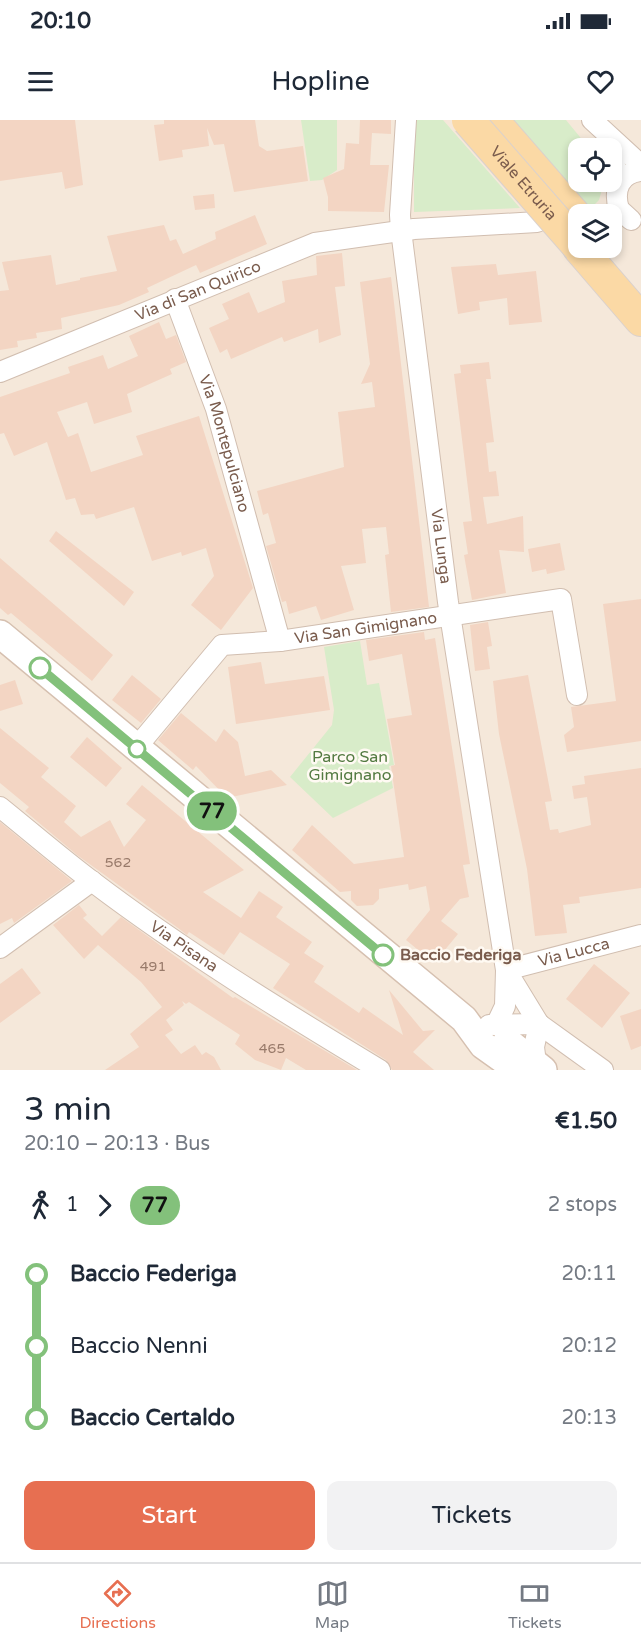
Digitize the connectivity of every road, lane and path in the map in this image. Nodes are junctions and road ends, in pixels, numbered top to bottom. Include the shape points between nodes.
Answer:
1 (406, 120) edge
2 (468, 120) edge
3 (492, 120) edge
4 (600, 133) edge
5 (641, 165) edge
6 (641, 171) edge
7 (622, 180) edge
8 (568, 207) edge
9 (537, 222) dead end
10 (401, 230) junction
11 (568, 234) edge
12 (588, 258) edge
13 (611, 258) edge
14 (641, 293) edge
15 (175, 299) junction
16 (641, 320) edge
17 (0, 372) edge
18 (450, 615) junction
19 (0, 634) edge
20 (280, 642) junction
21 (577, 695) dead end
22 (136, 748) junction
23 (0, 807) edge
24 (92, 882) junction
25 (641, 934) edge
26 (0, 948) edge
27 (506, 970) junction
28 (480, 1023) junction
29 (539, 1024) junction
30 (527, 1069) edge
31 (380, 1070) edge
32 (603, 1070) edge

1 - 10 street, Via Lunga
2 - 11 main road, Viale Etruria, bridge
3 - 8 main road, Viale Etruria
4 - 5 street
6 - 7 street
9 - 10 street, Via di San Quirico
10 - 15 street, Via di San Quirico via 315,243
10 - 18 street, Via Lunga
12 - 16 main road, Viale Etruria
13 - 14 main road
15 - 17 street, Via di San Quirico
15 - 20 street, Via Montepulciano via 216,409
18 - 20 street, Via San Gimignano
18 - 21 street, Via San Gimignano via 561,599
18 - 27 street, Via Lunga
19 - 22 street
20 - 22 street, Via San Gimignano via 222,645
22 - 28 street
23 - 24 street, Via Pisana
24 - 26 street
24 - 31 street, Via Pisana via 241,986
25 - 27 street, Via Lucca
27 - 28 street, Via Lunga via 505,1006
27 - 29 street, Via Lunga
28 - 29 street
28 - 30 street via 483,1045
29 - 30 street
29 - 32 street

